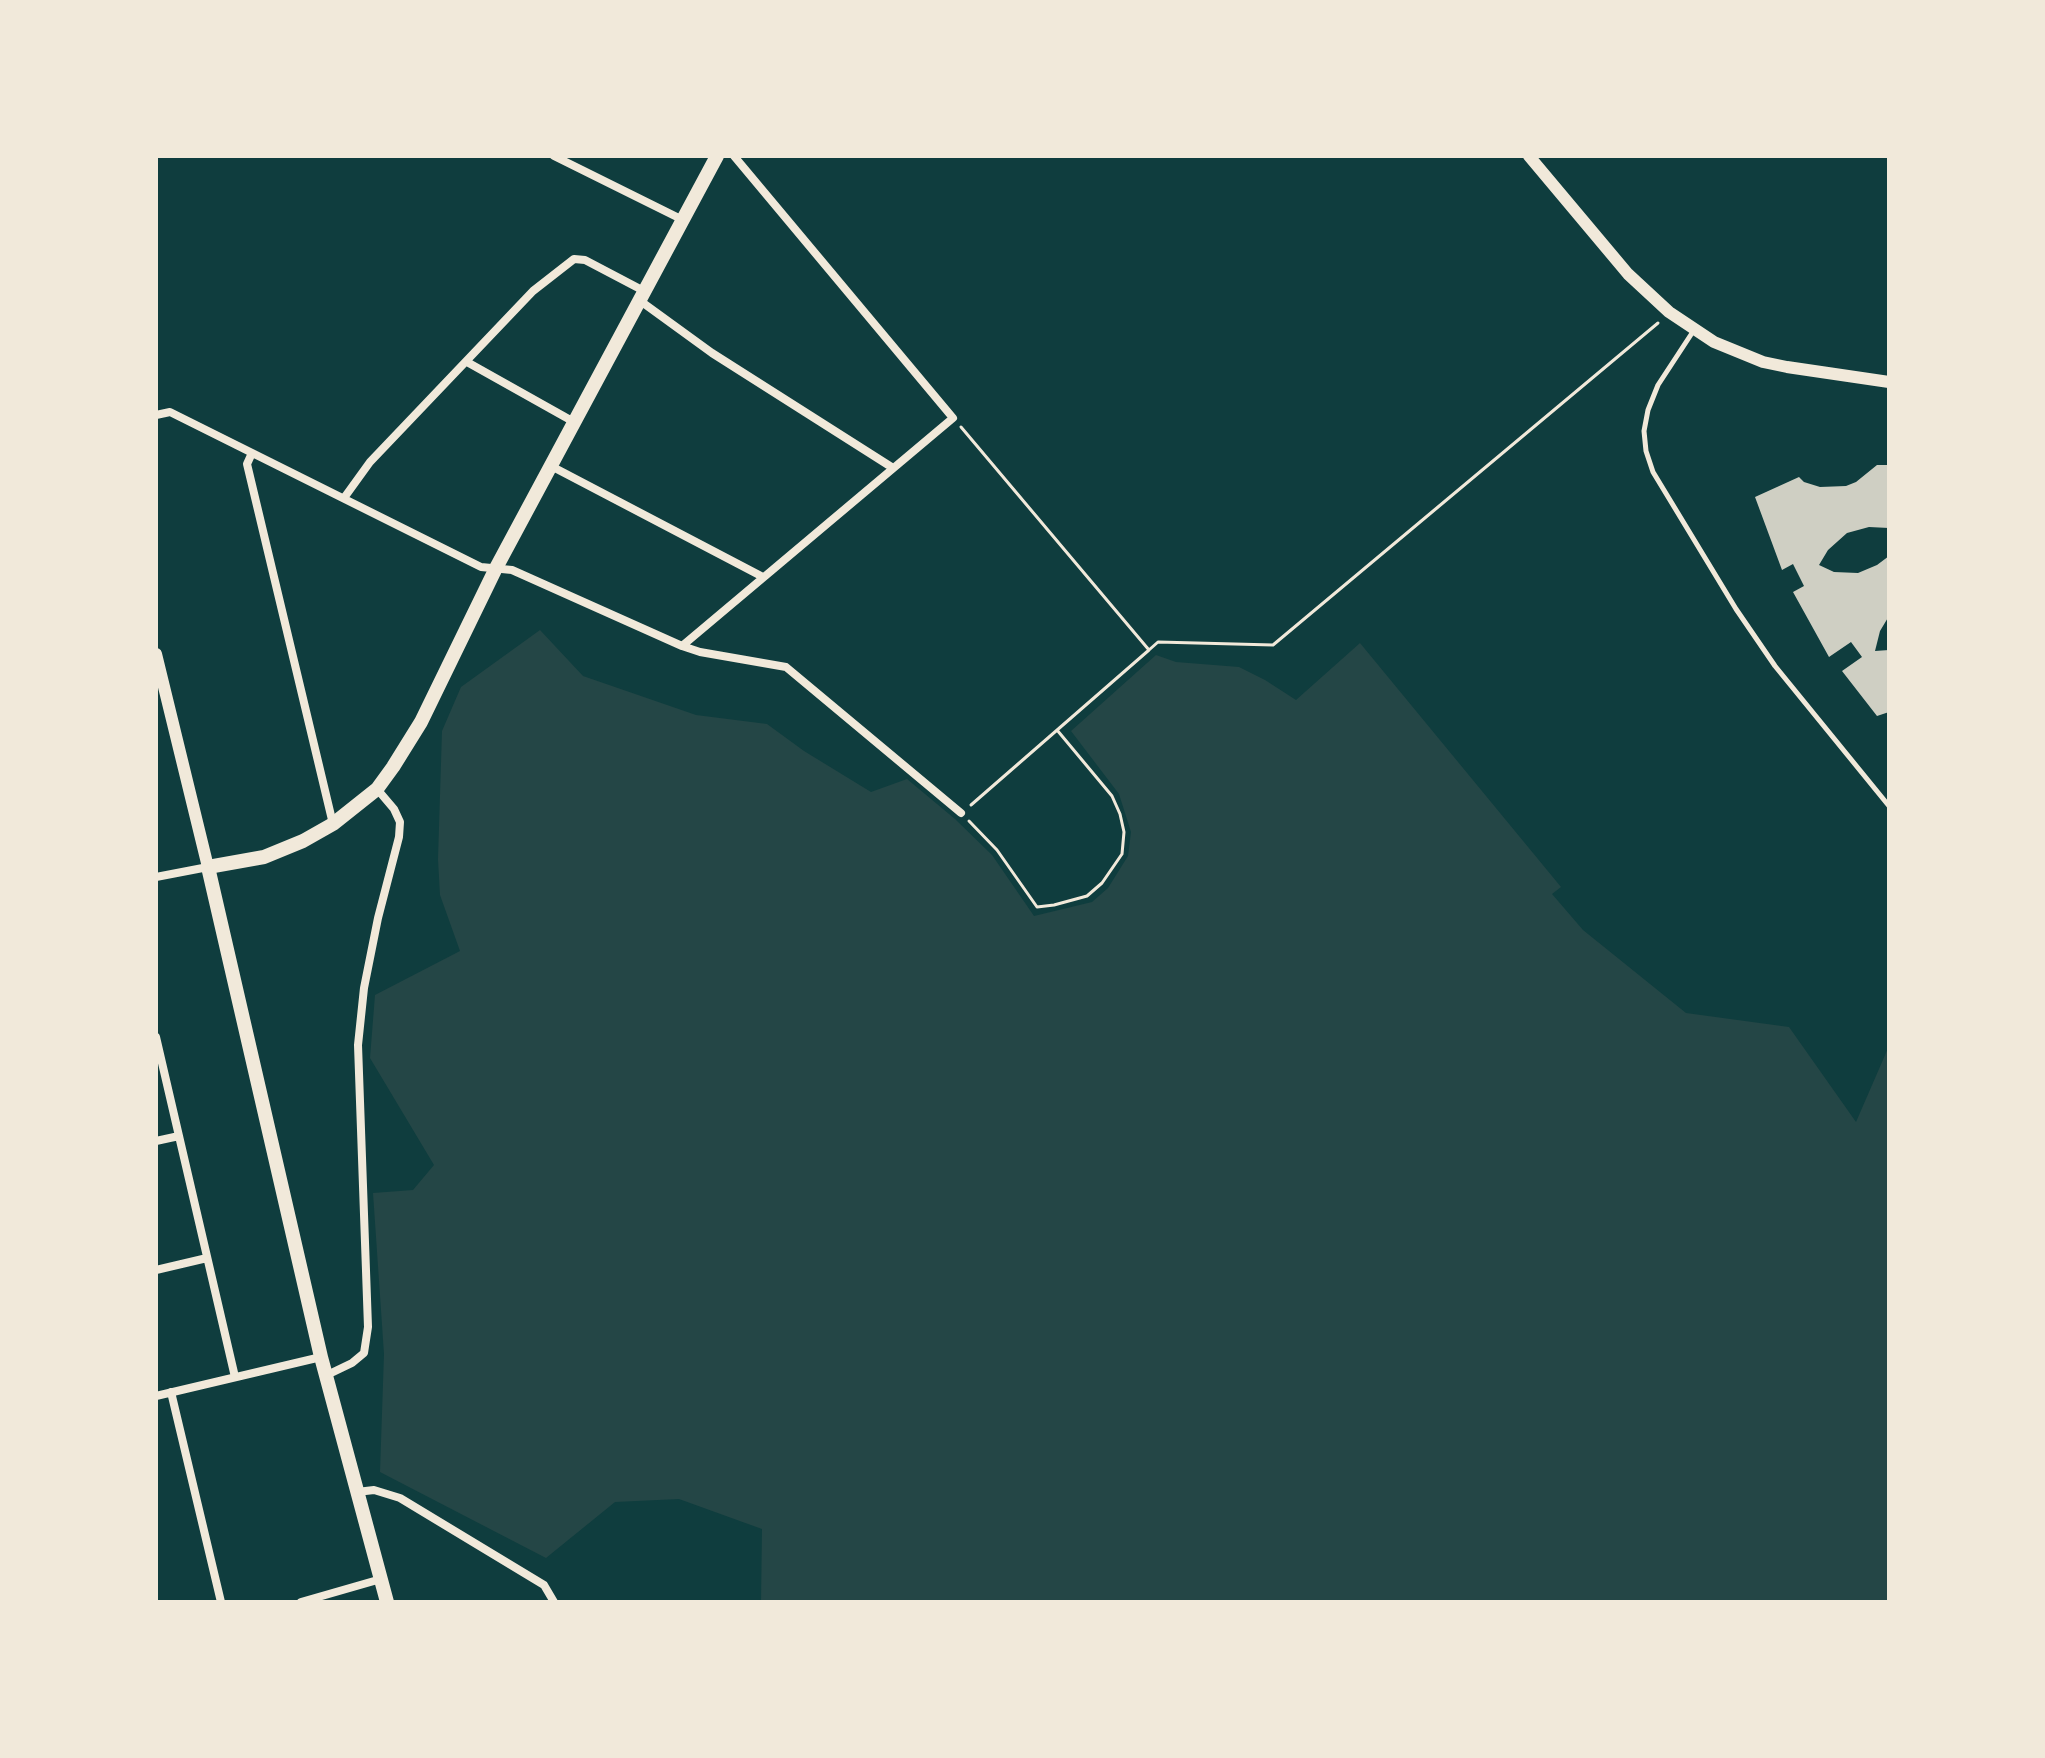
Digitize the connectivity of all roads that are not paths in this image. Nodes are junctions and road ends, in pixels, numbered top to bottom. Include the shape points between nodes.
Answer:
1 (554, 156) edge
2 (717, 156) edge
3 (734, 156) edge
4 (1529, 156) edge
5 (683, 220) junction
6 (642, 295) junction
7 (1694, 329) junction
8 (467, 362) junction
9 (1889, 382) edge
10 (156, 415) edge
11 (574, 422) junction
12 (252, 453) junction
13 (551, 466) junction
14 (893, 468) junction
15 (344, 498) junction
16 (496, 568) junction
17 (763, 577) junction
18 (682, 646) junction
19 (156, 654) edge
20 (377, 789) junction
21 (1889, 806) edge
22 (961, 813) road end
23 (333, 824) junction
24 (208, 867) junction
25 (156, 877) edge
26 (156, 1037) edge
27 (179, 1136) junction
28 (156, 1141) edge
29 (207, 1258) junction
30 (156, 1270) edge
31 (321, 1357) junction
32 (327, 1375) junction
33 (235, 1377) junction
34 (171, 1392) junction
35 (156, 1396) edge
36 (357, 1492) junction
37 (381, 1579) junction
38 (221, 1602) edge
39 (301, 1602) edge
40 (387, 1602) edge
41 (554, 1602) edge

1 - 5 street
2 - 5 main road
3 - 14 street via 953,418
4 - 7 street via 1628,274
5 - 6 main road
6 - 8 street via 585,260 574,259 533,291
6 - 11 main road
6 - 14 street via 712,353
7 - 9 street via 1763,362
7 - 21 lane via 1648,410 1644,431 1653,472 1775,666
8 - 11 street
8 - 15 street via 370,462
10 - 12 street via 170,412
11 - 13 main road
12 - 15 street
12 - 23 street via 247,464
13 - 16 main road
13 - 17 street
14 - 17 street
15 - 16 street via 481,567
16 - 18 street via 512,570
16 - 20 main road via 421,722
17 - 18 street
18 - 22 street via 786,667
19 - 24 street
20 - 23 main road
20 - 32 street via 400,822 364,988 358,1045 368,1327 364,1353
23 - 24 main road via 264,857
24 - 25 street
24 - 31 main road
26 - 27 street
27 - 28 street
27 - 29 street
29 - 30 street
29 - 33 street
31 - 32 main road
31 - 33 street
32 - 36 main road
33 - 34 street
34 - 35 street
34 - 38 street
36 - 37 main road
36 - 41 street via 374,1490 400,1498 544,1585
37 - 39 street
37 - 40 main road

